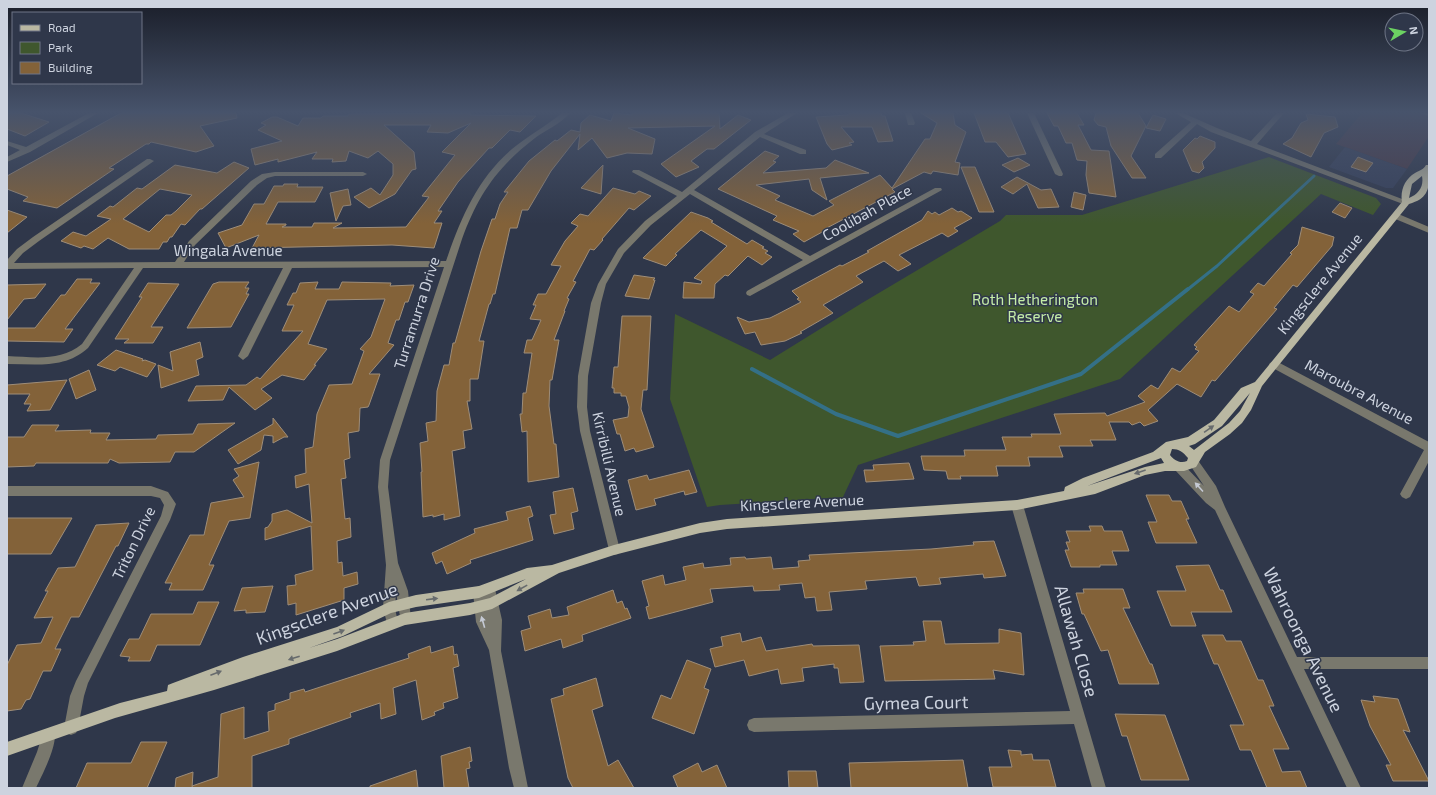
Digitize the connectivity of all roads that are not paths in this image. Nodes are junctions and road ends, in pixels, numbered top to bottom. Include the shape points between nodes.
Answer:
1 (27, 150) edge
2 (515, 150) edge
3 (738, 150) edge
4 (798, 150) edge
5 (1048, 150) edge
6 (1164, 150) edge
7 (1269, 150) edge
8 (803, 152) dead end
9 (1158, 156) dead end
10 (7, 160) edge
11 (150, 162) dead end
12 (636, 172) dead end
13 (1428, 172) edge
14 (363, 174) dead end
15 (1059, 174) dead end
16 (938, 190) dead end
17 (685, 193) junction
18 (1406, 202) junction
19 (1396, 216) junction
20 (1429, 230) edge
21 (810, 260) junction
22 (450, 264) junction
23 (141, 265) junction
24 (178, 265) junction
25 (289, 265) junction
26 (7, 266) edge
27 (750, 293) dead end
28 (243, 356) dead end
29 (7, 360) edge
30 (1274, 364) junction
31 (1258, 385) junction
32 (1170, 447) junction
33 (1429, 447) edge
34 (1429, 451) edge
35 (1193, 461) junction
36 (1179, 467) junction
37 (7, 491) edge
38 (1406, 494) dead end
39 (1054, 498) junction
40 (1017, 505) junction
41 (1219, 507) junction
42 (614, 550) junction
43 (392, 565) junction
44 (556, 569) junction
45 (484, 590) junction
46 (492, 603) junction
47 (403, 604) junction
48 (480, 607) junction
49 (389, 608) junction
50 (405, 619) junction
51 (392, 623) junction
52 (495, 651) junction
53 (1429, 663) edge
54 (1294, 664) junction
55 (114, 712) junction
56 (1079, 717) junction
57 (754, 725) dead end
58 (71, 728) junction
59 (49, 735) junction
60 (7, 749) edge
61 (29, 788) edge
62 (521, 788) edge
63 (1099, 788) edge
64 (1354, 788) edge

1 - 10 street
2 - 22 street, Turramurra Drive via 490,175 471,204
3 - 17 street, Kirribilli Avenue
4 - 8 street
5 - 15 street
6 - 9 street
7 - 18 street
11 - 26 street via 36,239 20,251
12 - 17 street
13 - 18 main road, Kingsclere Avenue via 1427,183 1419,197
13 - 18 main road, Kingsclere Avenue via 1414,177 1405,190
14 - 24 street via 276,174 261,177 198,237
16 - 21 street, Coolibah Place
17 - 21 street
17 - 42 street, Kirribilli Avenue via 648,223 621,251 602,284 596,303 583,376 582,407 585,431
18 - 19 main road, Kingsclere Avenue
19 - 20 street
19 - 30 main road, Kingsclere Avenue
21 - 27 street, Coolibah Place
22 - 25 street, Wingala Avenue
22 - 43 street, Turramurra Drive via 385,460 383,487
23 - 24 street, Wingala Avenue
23 - 26 street, Wingala Avenue
23 - 29 street via 85,346 75,355 53,360
24 - 25 street, Wingala Avenue
25 - 28 street
30 - 31 main road, Kingsclere Avenue
30 - 33 street, Maroubra Avenue
32 -> 31 main road, Kingsclere Avenue via 1191,441 1218,423 1245,391
31 - 35 main road, Kingsclere Avenue via 1254,398 1244,412 1230,428 1199,450
32 - 35 main road via 1188,450
32 - 36 main road via 1165,456
32 - 39 main road, Kingsclere Avenue via 1157,455 1087,481
34 - 38 street
35 - 36 main road via 1189,466
35 - 41 street, Wahroonga Avenue via 1212,489
36 -> 39 main road, Kingsclere Avenue via 1165,466 1095,489
41 -> 36 street, Wahroonga Avenue
37 - 58 street, Triton Drive via 151,491 164,495 170,504 166,517 82,681
39 - 40 main road, Kingsclere Avenue
40 - 42 main road, Kingsclere Avenue via 727,524 700,528
40 - 56 street, Allawah Close
41 - 54 street, Wahroonga Avenue
42 - 44 main road, Kingsclere Avenue
43 - 47 street, Turramurra Drive via 402,591
43 - 49 street, Turramurra Drive
44 - 45 main road, Kingsclere Avenue via 513,577
44 -> 46 main road, Kingsclere Avenue
45 - 46 street
47 -> 45 main road, Kingsclere Avenue
45 - 48 street
46 - 48 main road, Kingsclere Avenue
46 - 52 street via 496,620
47 - 49 main road, Kingsclere Avenue
47 - 50 street, Turramurra Drive
48 - 50 main road, Kingsclere Avenue
52 -> 48 street via 482,622
49 - 51 street, Turramurra Drive
55 -> 49 main road, Kingsclere Avenue via 243,663 339,632
50 - 51 main road, Kingsclere Avenue
51 -> 55 main road, Kingsclere Avenue via 358,638 214,684
52 - 62 street
53 - 54 street
54 - 64 street, Wahroonga Avenue
55 - 58 main road, Kingsclere Avenue
56 - 57 street, Gymea Court
56 - 63 street, Allawah Close
58 - 59 main road, Kingsclere Avenue
59 - 60 main road, Kingsclere Avenue
59 - 61 street

